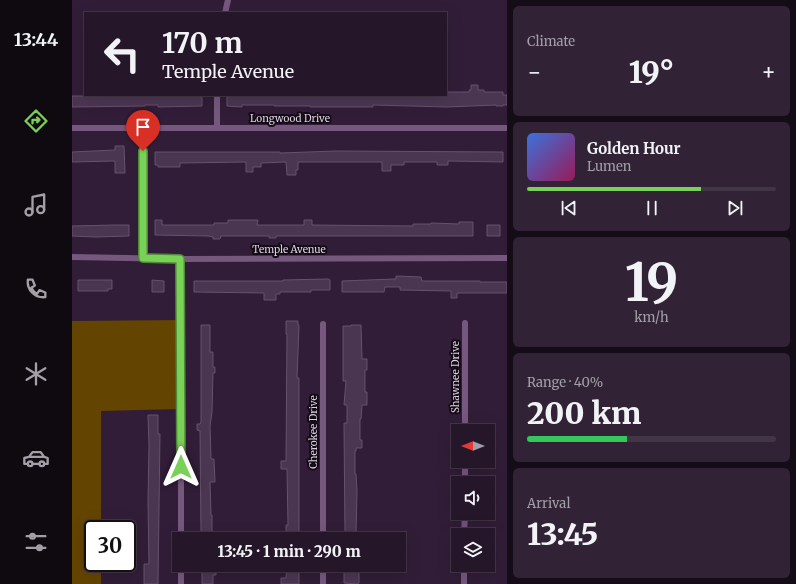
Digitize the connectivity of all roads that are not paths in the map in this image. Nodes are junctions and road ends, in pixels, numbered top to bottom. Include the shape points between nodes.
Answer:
1 (228, 0) edge
2 (225, 12) edge
3 (217, 96) edge
4 (72, 128) edge
5 (142, 128) junction
6 (217, 128) junction
7 (507, 128) edge
8 (72, 257) edge
9 (143, 258) junction
10 (507, 258) edge
11 (180, 259) junction
12 (465, 323) dead end
13 (323, 324) dead end
14 (465, 424) edge
15 (181, 532) edge
16 (323, 532) edge
17 (181, 572) edge
18 (323, 572) edge
19 (464, 572) edge
20 (181, 584) edge
21 (323, 584) edge
22 (464, 584) edge

1 - 2 street
3 - 6 street
4 - 5 street, Longwood Drive
5 - 6 street, Longwood Drive
5 - 9 street
6 - 7 street, Longwood Drive
8 - 9 street, Temple Avenue
9 - 11 street, Temple Avenue
10 - 11 street, Temple Avenue
11 - 15 street
12 - 14 street, Shawnee Drive
13 - 16 street, Cherokee Drive
17 - 20 street
18 - 21 street
19 - 22 street

